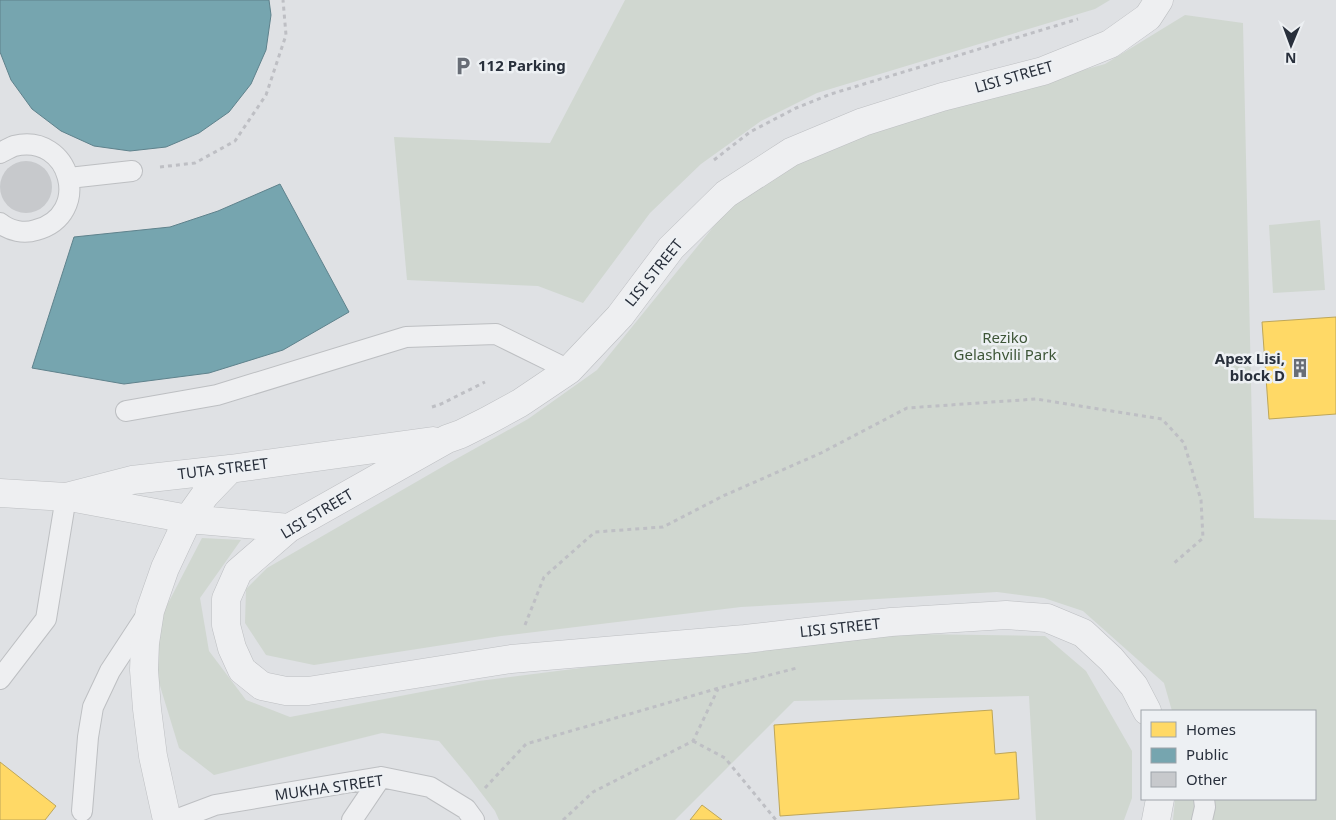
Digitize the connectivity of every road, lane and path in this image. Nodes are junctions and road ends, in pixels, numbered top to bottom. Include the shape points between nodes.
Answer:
1 (283, 0) edge
2 (1159, 0) edge
3 (1079, 19) dead end
4 (0, 153) edge
5 (713, 161) dead end
6 (132, 171) joint
7 (69, 178) junction
8 (0, 223) edge
9 (569, 370) junction
10 (493, 378) dead end
11 (432, 407) dead end
12 (126, 411) dead end
13 (447, 439) junction
14 (230, 469) junction
15 (0, 493) edge
16 (66, 496) junction
17 (188, 519) junction
18 (289, 528) junction
19 (1173, 564) dead end
20 (150, 610) junction
21 (511, 660) junction
22 (805, 666) dead end
23 (0, 679) edge
24 (719, 688) junction
25 (1147, 710) edge
26 (693, 741) junction
27 (381, 777) junction
28 (1160, 800) edge
29 (1204, 800) edge
30 (82, 811) dead end
31 (470, 815) edge
32 (167, 820) edge
33 (175, 820) edge
34 (352, 820) edge
35 (563, 820) edge
36 (776, 820) edge
37 (1156, 820) edge
38 (1202, 820) edge

1 - 6 path via 286,35 266,96 235,141 194,163
2 - 9 street, LISI STREET via 1148,17 1110,44 1042,71 863,122 791,152 726,194 671,248 620,316
3 - 5 path via 830,94 750,132
4 - 7 lane via 12,147 40,147 53,153
6 - 7 lane
7 - 8 lane via 70,193 66,207 45,228 31,232 16,231
9 - 12 lane via 496,334 406,337 217,396
9 - 13 street, LISI STREET via 520,403
10 - 11 path
13 - 14 street, TUTA STREET
13 - 18 street, LISI STREET
14 - 16 street, TUTA STREET via 132,480
14 - 17 street
15 - 16 street, TUTA STREET
16 - 17 street
16 - 23 lane via 46,619
17 - 18 street
17 - 20 street
18 - 21 street, LISI STREET via 238,572 226,599 226,625 232,648 242,670 262,686 308,692
19 - 21 path via 1203,538 1200,500 1184,443 1162,418 1036,399 907,408 821,453 723,496 663,527 595,532 544,576
20 - 30 lane via 110,671 93,707
20 - 32 street via 144,670 147,709
21 - 25 street, LISI STREET via 891,622 1006,615 1047,618 1083,633 1134,686
22 - 24 path
24 - 26 path
24 - 31 path via 526,744
26 - 35 path via 593,792
26 - 36 path via 725,758
27 - 31 lane, MUKHA STREET via 430,787
27 - 33 lane, MUKHA STREET via 215,805
27 - 34 lane
28 - 37 street
29 - 38 lane

